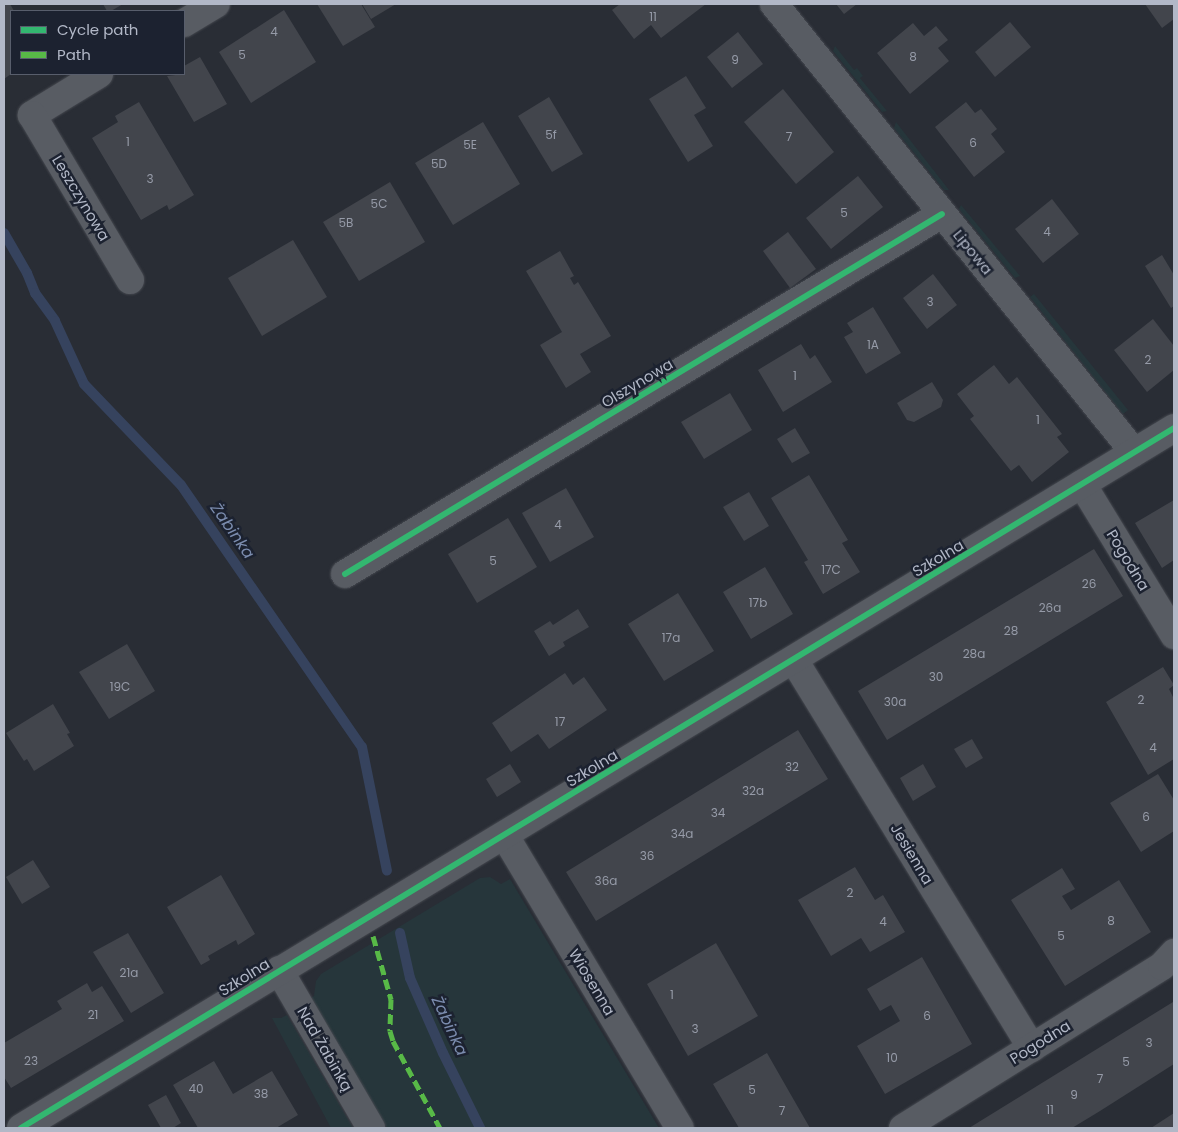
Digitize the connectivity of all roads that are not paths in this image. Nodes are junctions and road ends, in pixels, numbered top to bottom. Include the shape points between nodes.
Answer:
1 (216, 4) edge
2 (774, 4) edge
3 (185, 22) edge
4 (97, 75) edge
5 (942, 214) junction
6 (130, 280) dead end
7 (1174, 428) edge
8 (1134, 452) junction
9 (1082, 484) junction
10 (345, 574) dead end
11 (1174, 635) edge
12 (794, 660) junction
13 (505, 836) junction
14 (1174, 953) edge
15 (279, 970) junction
16 (1032, 1048) junction
17 (21, 1128) edge
18 (371, 1128) edge
19 (680, 1128) edge
20 (903, 1128) edge

1 - 3 street
2 - 5 street, Lipowa
4 - 6 street, Leszczynowa via 32,115
5 - 8 street, Lipowa
5 - 10 street, Olszynowa
7 - 8 street, Szkolna
8 - 9 street, Szkolna
9 - 11 street, Pogodna
9 - 12 street, Szkolna
12 - 13 street, Szkolna
12 - 16 street, Jesienna
13 - 15 street, Szkolna
13 - 19 street, Wiosenna
14 - 16 street, Pogodna via 1162,966
15 - 17 street, Szkolna
15 - 18 street, Nad Żabinką
16 - 20 street, Pogodna

